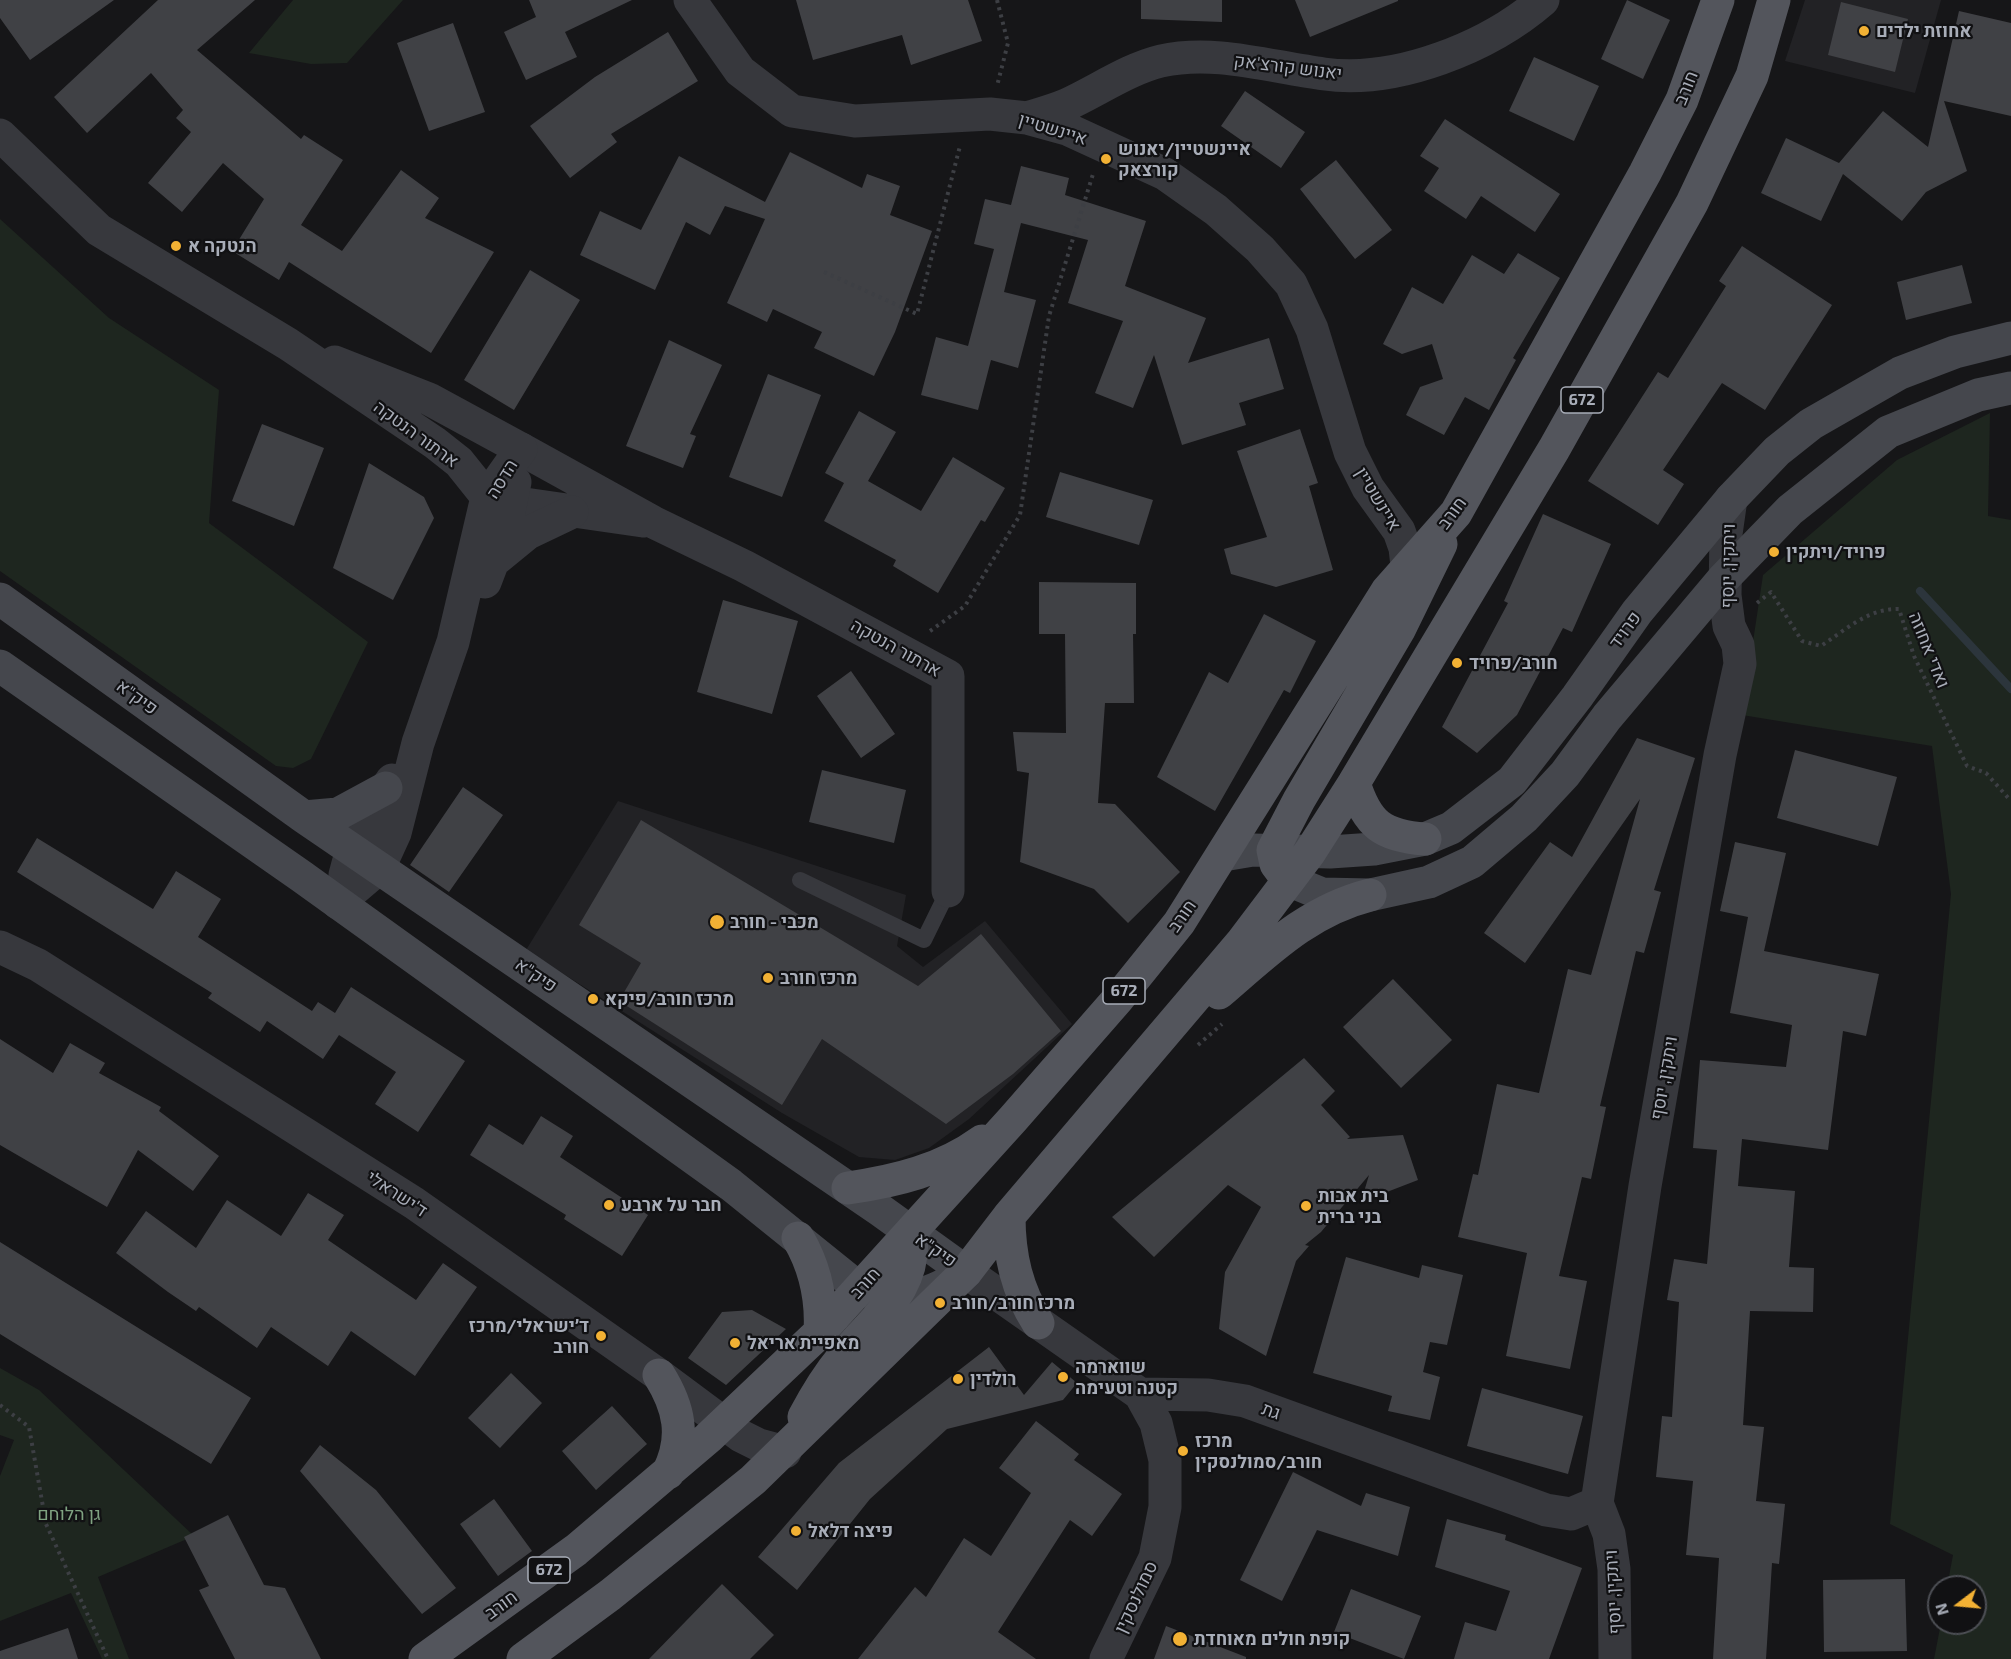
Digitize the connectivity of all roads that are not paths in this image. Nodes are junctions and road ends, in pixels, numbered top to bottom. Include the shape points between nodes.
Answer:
1 (690, 0) edge
2 (1543, 0) edge
3 (1718, 0) edge
4 (1774, 0) edge
5 (1027, 118) junction
6 (0, 135) edge
7 (2011, 338) edge
8 (288, 344) junction
9 (2011, 388) edge
10 (521, 449) junction
11 (1731, 499) junction
12 (499, 500) junction
13 (572, 512) junction
14 (1456, 513) junction
15 (652, 522) junction
16 (495, 560) junction
17 (1407, 566) junction
18 (1724, 578) junction
19 (0, 599) edge
20 (453, 642) junction
21 (0, 666) edge
22 (418, 744) junction
23 (1354, 783) junction
24 (386, 788) junction
25 (304, 817) junction
26 (1425, 839) junction
27 (351, 849) junction
28 (1273, 850) junction
29 (1310, 852) junction
30 (1223, 855) junction
31 (379, 868) junction
32 (800, 880) dead end
33 (1288, 880) junction
34 (948, 891) joint
35 (1370, 895) junction
36 (338, 903) junction
37 (0, 947) edge
38 (1152, 1050) junction
39 (1013, 1119) junction
40 (848, 1188) junction
41 (1009, 1216) junction
42 (911, 1232) junction
43 (798, 1238) junction
44 (966, 1272) junction
45 (860, 1288) junction
46 (896, 1298) junction
47 (1038, 1323) junction
48 (820, 1332) junction
49 (659, 1375) junction
50 (1140, 1394) junction
51 (724, 1424) junction
52 (785, 1452) junction
53 (669, 1473) junction
54 (1597, 1503) junction
55 (425, 1659) edge
56 (523, 1659) edge
57 (1106, 1659) edge
58 (1615, 1659) edge

1 - 5 street, איינשטיין via 740,71 792,111 855,121 979,115
2 - 5 street, יאנוש קורצ'אק via 1500,32 1455,53 1402,69 1327,75 1209,56 1161,61
3 - 14 main road, חורב / 672 via 1672,121
4 - 23 main road, 672 via 1752,76 1692,203 1554,449
5 - 17 street, איינשטיין via 1067,129 1165,174 1216,210 1292,284 1312,329 1350,452 1368,488 1399,531
6 - 8 street, ארתור הנטקה via 99,231
7 - 11 main road, פרויד via 1955,352 1900,373 1857,396 1777,451
8 - 10 street, ארתור הנטקה via 429,399
8 - 12 street, ארתור הנטקה via 435,443
9 - 18 main road via 1978,395 1888,432 1790,510
10 - 12 street, הדסה
10 - 15 street, ארתור הנטקה
11 - 18 street, ויתקין, יוסף
11 - 26 main road, פרויד via 1637,612 1512,781 1451,828
12 - 13 street, ארתור הנטקה
12 - 16 street, הדסה
12 - 20 street, הדסה
13 - 15 street, ארתור הנטקה
13 - 16 street via 528,533
14 - 17 main road, חורב / 672
14 - 28 main road via 1399,630
15 - 34 street, ארתור הנטקה via 744,566 948,676
16 - 20 street, הדסה
17 - 30 main road, חורב / 672 via 1381,601
18 - 35 main road via 1607,717 1565,774 1524,818 1472,862 1429,882
18 - 54 street, ויתקין, יוסף via 1729,626 1738,645 1740,664 1720,755 1647,1175
19 - 25 main road, פיק"א
20 - 22 street, הדסה
21 - 36 main road, פיק"א
22 - 24 street, הדסה
22 - 31 street, הדסה via 395,833
23 - 26 main road via 1367,814 1384,830
23 - 29 main road, 672
24 - 25 main road via 338,814
24 - 27 street, הדסה
25 - 27 main road, פיק"א
26 - 29 main road, פרויד via 1374,849
27 - 31 main road, פיק"א
27 - 36 street, הדסה
28 - 29 main road, פרויד
28 - 30 main road, פרויד
28 - 33 main road via 1276,864
29 - 33 main road, 672
30 - 39 main road, חורב / 672 via 1179,923
31 - 36 street, הדסה
31 - 40 main road, פיק"א
32 - 34 lane via 924,940
33 - 35 main road via 1322,894
33 - 38 main road, 672
35 - 38 main road via 1333,907 1299,926
36 - 43 main road, פיק"א via 731,1185
37 - 49 street, ד'ישראלי via 38,965 414,1203
38 - 41 main road, 672
39 - 40 main road via 978,1144 934,1167 896,1180
39 - 42 main road, חורב / 672
40 - 42 main road, פיק"א
41 - 44 main road, 672
41 - 47 main road via 1013,1267
42 - 44 main road, פיק"א
42 - 45 main road, חורב / 672
42 - 46 main road via 911,1260
43 - 45 main road, פיק"א
43 - 48 main road via 814,1274
44 - 46 main road, פיק"א via 925,1293
44 - 47 street
44 - 52 main road, 672
45 - 46 main road, פיק"א
45 - 48 main road, חורב / 672
46 - 52 main road via 840,1360
47 - 50 street
48 - 51 main road, חורב / 672
49 - 51 street, ד'ישראלי
49 - 53 main road via 678,1418 678,1449
50 - 54 street, גת via 1208,1395 1245,1401 1546,1510 1571,1514
50 - 57 street, סמולנסקין via 1156,1423 1165,1460 1165,1507 1155,1558
51 - 52 street, ד'ישראלי via 759,1445
51 - 53 main road, חורב / 672
52 - 56 main road, 672 via 610,1595
53 - 55 main road, חורב / 672 via 576,1550
54 - 58 street, ויתקין, יוסף via 1609,1534 1614,1569

